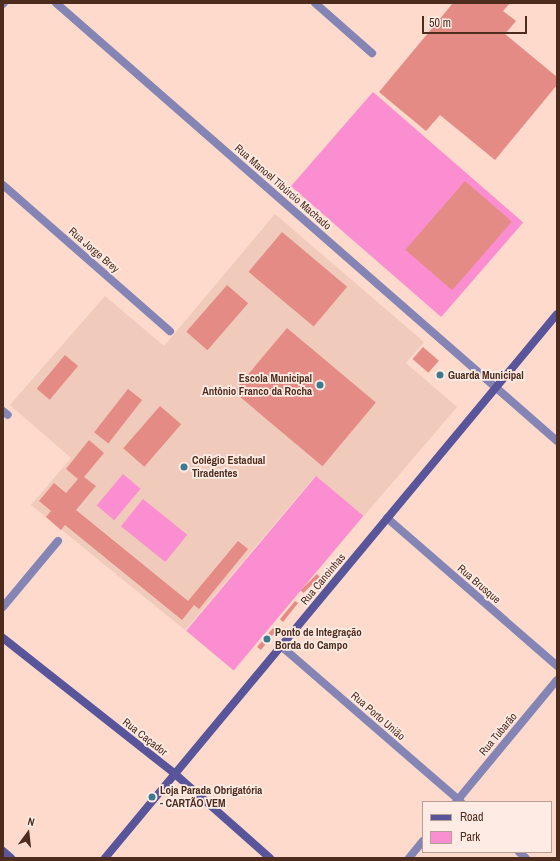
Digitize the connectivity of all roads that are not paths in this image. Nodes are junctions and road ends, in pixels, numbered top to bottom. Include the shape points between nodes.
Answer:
1 (56, 3) edge
2 (315, 3) edge
3 (372, 53) dead end
4 (3, 185) edge
5 (557, 314) edge
6 (170, 331) dead end
7 (496, 387) junction
8 (557, 441) edge
9 (387, 518) junction
10 (58, 541) dead end
11 (3, 607) edge
12 (3, 638) edge
13 (281, 646) junction
14 (557, 666) edge
15 (557, 680) edge
16 (175, 774) junction
17 (458, 801) edge
18 (422, 842) edge
19 (3, 852) edge
20 (11, 858) edge
21 (105, 858) edge
22 (270, 858) edge
23 (409, 858) edge

1 - 7 street, Rua Manoel Tibúrcio Machado
2 - 3 street
4 - 6 street, Rua Jorge Brey
5 - 7 street, Rua Canoinhas
7 - 8 street, Rua Manoel Tibúrcio Machado
7 - 9 street, Rua Canoinhas
9 - 13 street, Rua Canoinhas
9 - 14 street, Rua Brusque
10 - 11 street
12 - 16 street, Rua Caçador
13 - 16 street, Rua Canoinhas
13 - 17 street, Rua Porto União
15 - 17 street, Rua Tubarão
16 - 21 street, Rua Canoinhas
16 - 22 street, Rua Caçador
18 - 23 street
19 - 20 street

